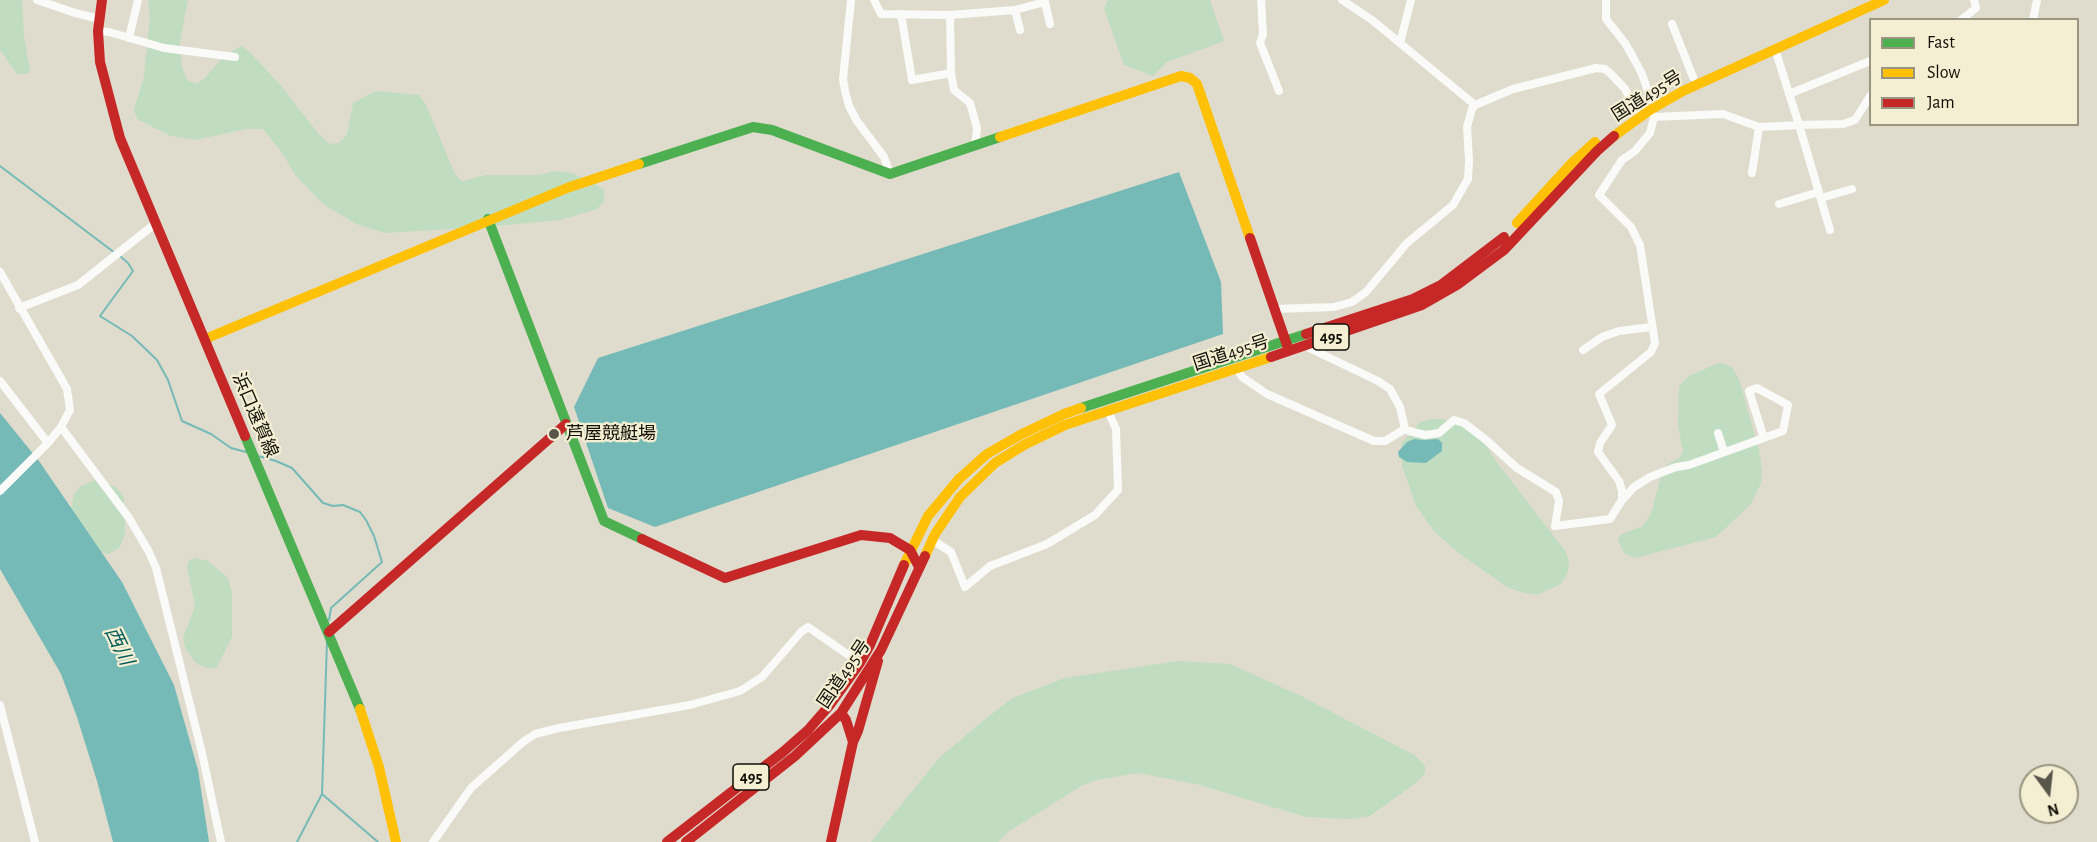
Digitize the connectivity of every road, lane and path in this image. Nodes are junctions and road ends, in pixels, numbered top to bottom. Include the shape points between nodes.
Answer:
1 (37, 0) edge
2 (102, 0) edge
3 (138, 0) edge
4 (851, 0) edge
5 (874, 0) edge
6 (1261, 0) edge
7 (1342, 0) edge
8 (1411, 0) edge
9 (1606, 0) edge
10 (1861, 0) edge
11 (1884, 0) edge
12 (1974, 0) edge
13 (2037, 0) edge
14 (1045, 1) edge
15 (1015, 10) junction
16 (901, 14) junction
17 (950, 15) junction
18 (1964, 18) edge
19 (2033, 18) edge
20 (100, 19) junction
21 (1050, 24) dead end
22 (1671, 24) dead end
23 (1020, 30) dead end
24 (98, 31) junction
25 (129, 38) junction
26 (1400, 42) junction
27 (1775, 49) junction
28 (236, 57) dead end
29 (1869, 61) edge
30 (951, 73) junction
31 (1693, 77) junction
32 (1278, 91) dead end
33 (1789, 94) junction
34 (1869, 98) edge
35 (1475, 105) junction
36 (1652, 109) junction
37 (1636, 110) junction
38 (1798, 125) junction
39 (1759, 127) junction
40 (975, 146) junction
41 (1752, 172) dead end
42 (890, 174) junction
43 (1852, 189) dead end
44 (1820, 195) junction
45 (1779, 204) dead end
46 (488, 219) junction
47 (156, 223) junction
48 (1830, 230) dead end
49 (0, 273) edge
50 (19, 308) junction
51 (1274, 309) junction
52 (1651, 327) junction
53 (206, 339) junction
54 (1287, 346) junction
55 (1305, 346) junction
56 (1583, 350) dead end
57 (1237, 369) junction
58 (0, 381) edge
59 (1108, 411) junction
60 (566, 424) junction
61 (61, 427) junction
62 (1405, 429) junction
63 (1718, 433) dead end
64 (1764, 438) junction
65 (48, 443) junction
66 (1725, 452) junction
67 (0, 491) edge
68 (1623, 500) junction
69 (932, 540) junction
70 (910, 550) junction
71 (919, 567) junction
72 (329, 632) junction
73 (881, 650) junction
74 (860, 663) junction
75 (870, 669) junction
76 (0, 705) edge
77 (842, 713) junction
78 (853, 742) junction
79 (35, 842) edge
80 (221, 842) edge
81 (396, 842) edge
82 (433, 842) edge
83 (667, 842) edge
84 (686, 842) edge
85 (831, 842) edge

1 - 20 street
2 - 20 main road, 浜口遠賀線
3 - 25 street
4 - 42 street via 845,91 857,121 884,157
5 - 16 street via 881,14
6 - 32 street via 1260,43
7 - 26 street
8 - 26 street
9 - 36 street via 1606,20 1625,43 1642,74
10 - 31 main road, 国道495号 / 495
11 - 27 main road, 国道495号 / 495
12 - 18 street via 1976,8
13 - 19 street
14 - 15 street
14 - 21 street
15 - 17 street
15 - 23 street
16 - 17 street
16 - 30 street via 912,80
17 - 30 street
20 - 24 main road, 浜口遠賀線
22 - 31 street
24 - 25 street
24 - 47 main road, 浜口遠賀線 via 100,62 120,138
25 - 28 street via 164,48
26 - 35 street
27 - 33 street
27 - 36 main road, 国道495号 / 495
29 - 33 street
30 - 40 street via 954,90 970,103 977,128
31 - 36 main road, 国道495号 / 495
33 - 38 street
34 - 38 street via 1855,120
35 - 37 street via 1513,89 1596,68 1612,75
35 - 51 street via 1467,127 1468,179 1453,206 1407,243 1366,292 1352,302 1334,307
36 - 37 main road, 国道495号 / 495
36 - 39 street via 1723,114
36 - 52 street via 1650,133 1623,160 1599,195 1631,228 1640,245
36 - 55 main road, 国道495号 / 495 via 1618,132 1504,250 1472,275 1422,305
37 - 54 main road, 国道495号 / 495 via 1572,163 1500,242 1441,285
38 - 39 street
38 - 44 street
39 - 41 street
40 - 42 main road
40 - 51 main road via 1181,76 1190,78 1197,84
42 - 46 main road via 772,130 753,128 567,188
43 - 44 street
44 - 45 street
44 - 48 street
46 - 53 main road
46 - 60 main road
47 - 50 street via 78,285
47 - 53 main road, 浜口遠賀線
49 - 50 street
50 - 61 street via 67,389 70,410
51 - 54 main road
52 - 56 street via 1618,331
52 - 68 street via 1655,343 1651,351 1599,394 1612,425 1598,452 1619,481
53 - 72 main road, 浜口遠賀線
54 - 55 main road, 国道495号 / 495
54 - 57 main road, 国道495号 / 495
54 - 70 main road, 国道495号 / 495 via 1064,414 1020,435 987,454 959,479 928,516
55 - 62 street via 1390,389 1400,407
57 - 59 main road, 国道495号 / 495
57 - 62 street via 1267,394 1374,441 1385,441
58 - 65 street
59 - 69 main road, 国道495号 / 495 via 1065,424 995,464 960,497
59 - 69 street via 1116,429 1118,490 1095,515 1047,544 990,566 965,587 951,552
60 - 70 main road via 604,521 725,578 861,535 890,538
60 - 72 main road
61 - 65 street
61 - 80 street via 129,518 156,568
62 - 68 street via 1425,435 1439,433 1454,420 1464,423 1517,468 1556,492 1559,501 1555,526 1610,519
63 - 66 street
64 - 64 street via 1783,431 1788,405 1757,387 1749,391
64 - 66 street
65 - 67 street
66 - 68 street via 1650,477
69 - 71 main road, 国道495号 / 495
70 - 71 main road
70 - 74 main road, 国道495号 / 495
71 - 73 main road, 国道495号 / 495
72 - 81 main road, 浜口遠賀線 via 358,703
73 - 75 main road, 国道495号 / 495
73 - 78 main road
74 - 75 street
74 - 82 street via 808,627 762,677 740,691 690,705 535,735 471,788
74 - 83 main road, 国道495号 / 495 via 808,730
75 - 77 main road, 国道495号 / 495
76 - 79 street
77 - 78 main road
77 - 84 main road, 国道495号 / 495 via 795,756
78 - 85 main road

